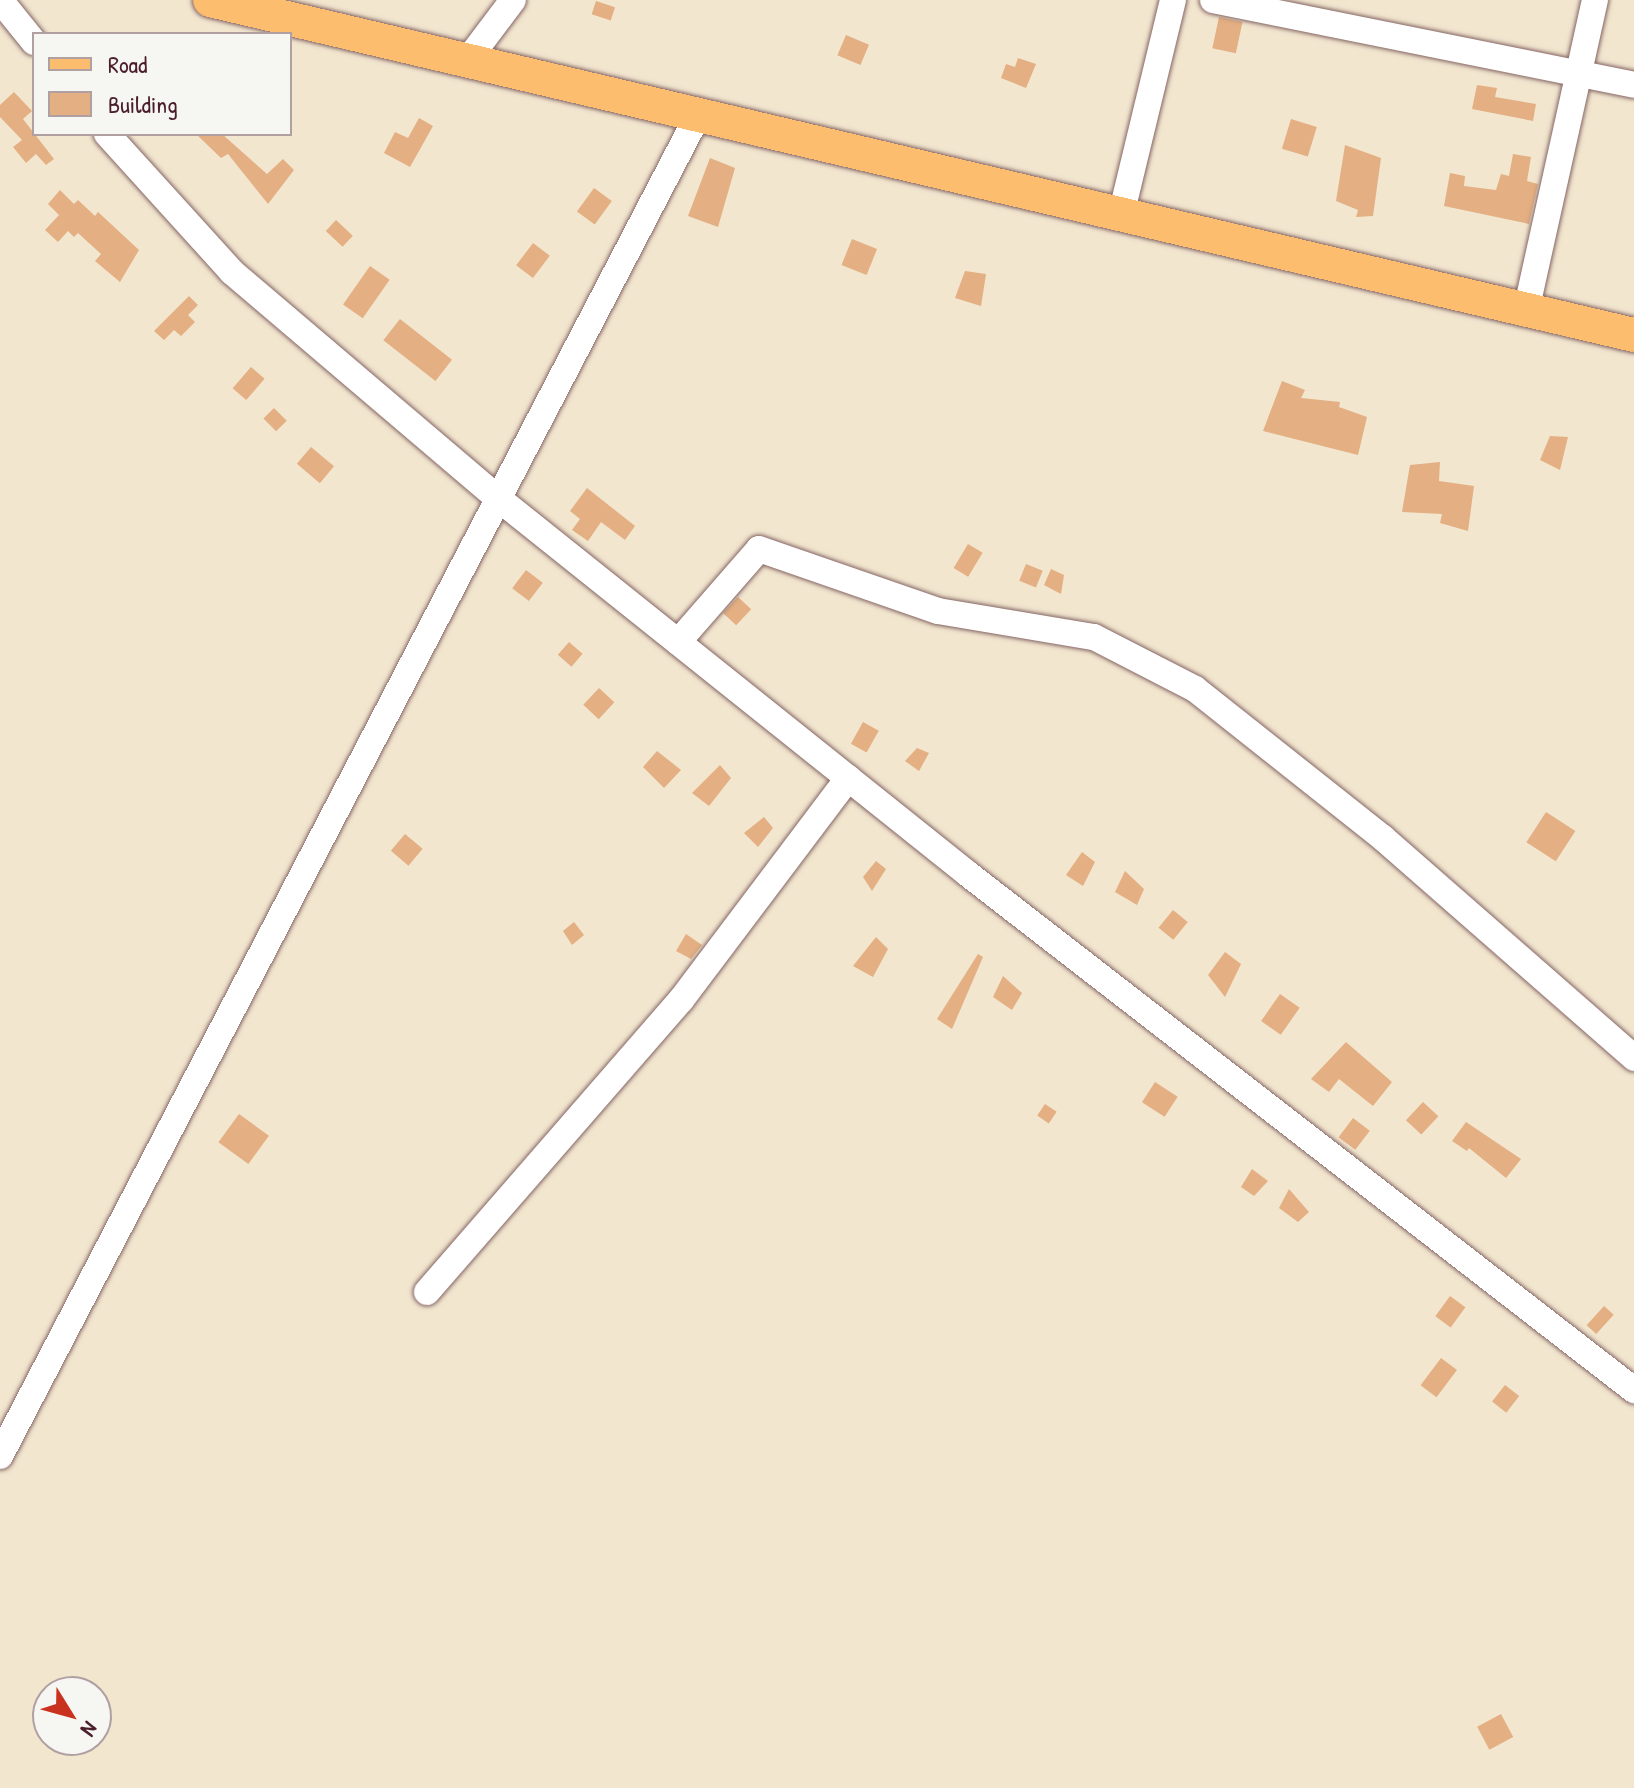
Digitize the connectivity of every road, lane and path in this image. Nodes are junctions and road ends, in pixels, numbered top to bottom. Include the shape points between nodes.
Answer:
1 (0, 0) edge
2 (210, 0) edge
3 (513, 0) edge
4 (1173, 0) edge
5 (1213, 0) edge
6 (1595, 0) edge
7 (32, 40) edge
8 (467, 61) junction
9 (1578, 74) junction
10 (1634, 85) edge
11 (698, 115) junction
12 (109, 136) edge
13 (1121, 215) junction
14 (1526, 311) junction
15 (1634, 335) edge
16 (499, 499) junction
17 (678, 642) junction
18 (848, 778) junction
19 (1634, 1058) edge
20 (427, 1292) dead end
21 (1634, 1390) edge
22 (0, 1456) edge

1 - 7 street
2 - 8 main road
3 - 8 street
4 - 13 street
5 - 9 street
6 - 9 street
8 - 11 main road
9 - 10 street
9 - 14 street
11 - 13 main road
11 - 16 street
12 - 16 street via 232,272
13 - 14 main road
14 - 15 main road
16 - 17 street
16 - 22 street
17 - 18 street
17 - 19 street via 759,549 938,611 1094,637 1195,689 1383,838
18 - 20 street via 681,1000
18 - 21 street

